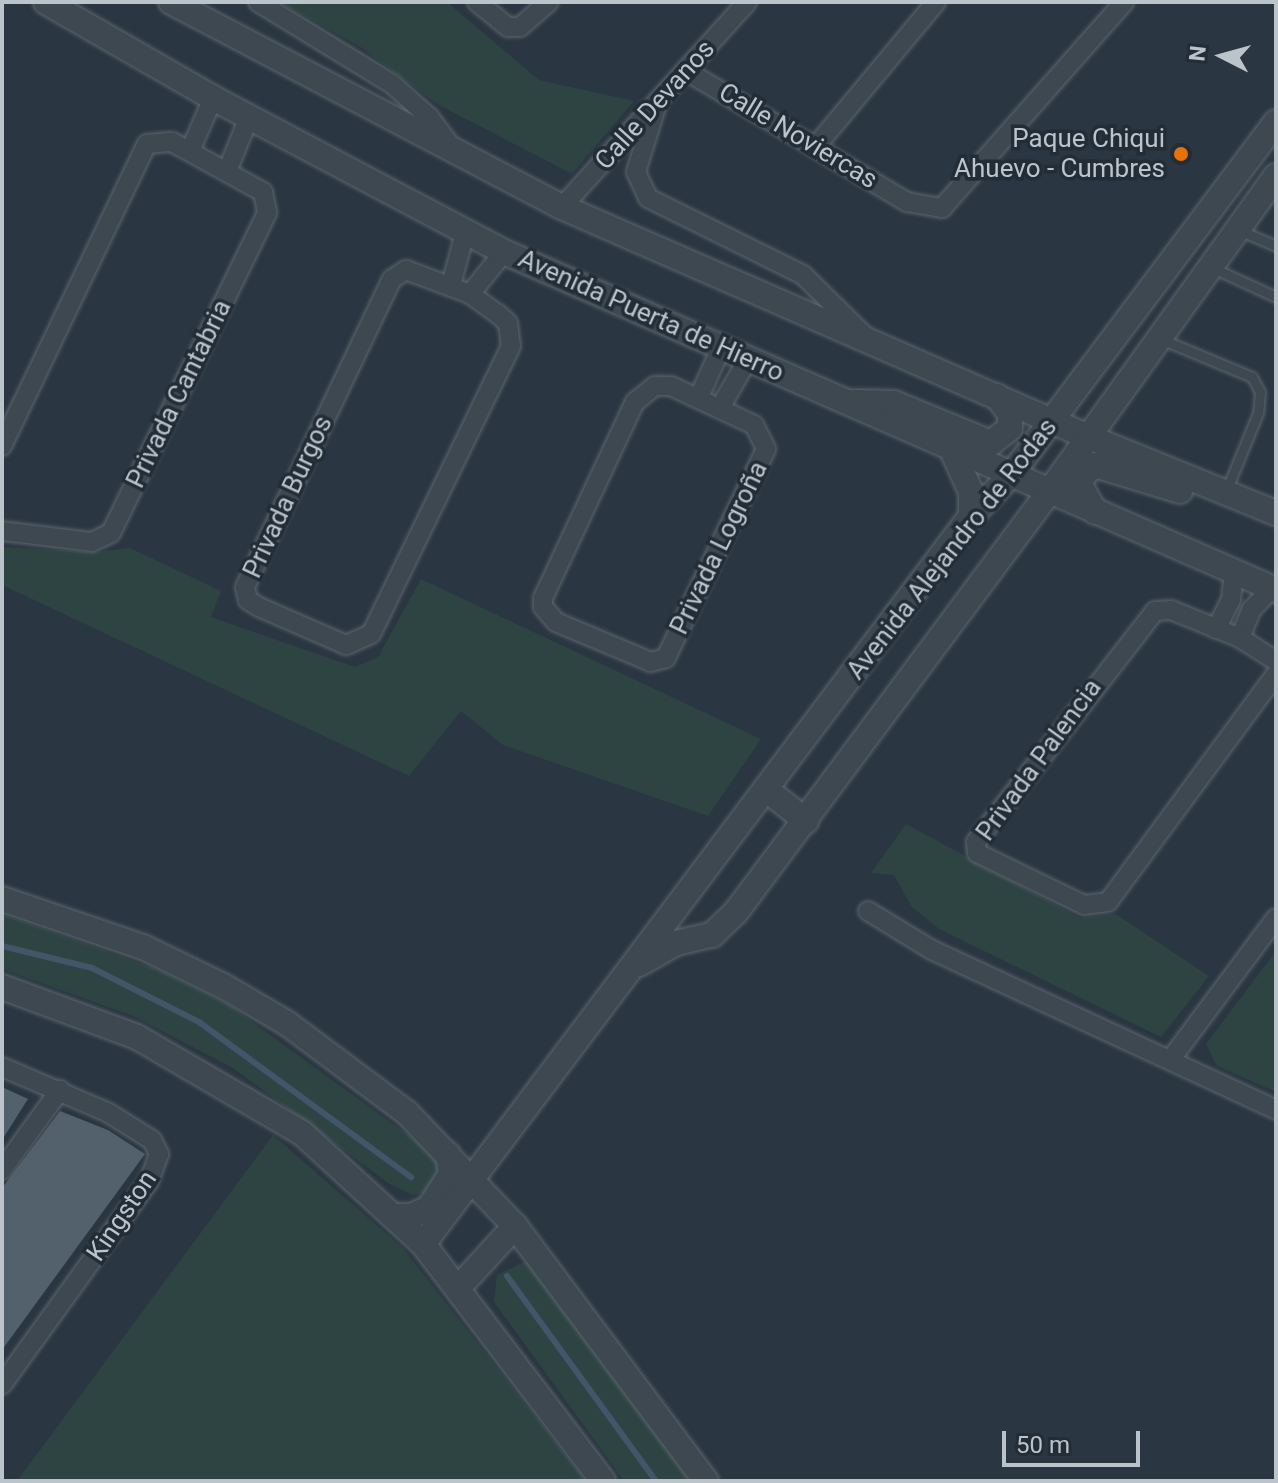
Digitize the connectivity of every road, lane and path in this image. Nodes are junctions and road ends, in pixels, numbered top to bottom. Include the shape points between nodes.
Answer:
1 (46, 2) edge
2 (171, 2) edge
3 (258, 2) edge
4 (477, 2) edge
5 (549, 2) edge
6 (747, 2) edge
7 (936, 2) edge
8 (1124, 2) edge
9 (688, 72) junction
10 (213, 98) junction
11 (657, 104) junction
12 (249, 117) junction
13 (1276, 122) edge
14 (817, 145) junction
15 (453, 148) junction
16 (190, 151) junction
17 (228, 169) junction
18 (1275, 180) edge
19 (562, 207) junction
20 (1237, 229) junction
21 (465, 233) junction
22 (1276, 246) edge
23 (504, 252) junction
24 (1210, 266) junction
25 (451, 285) junction
26 (470, 294) junction
27 (1276, 297) edge
28 (1158, 338) junction
29 (872, 344) junction
30 (721, 348) junction
31 (748, 359) junction
32 (997, 396) junction
33 (699, 397) junction
34 (847, 403) junction
35 (721, 406) junction
36 (1053, 421) junction
37 (1086, 436) junction
38 (2, 446) edge
39 (952, 450) junction
40 (1011, 475) junction
41 (1049, 492) junction
42 (1233, 496) junction
43 (1095, 512) junction
44 (1276, 513) edge
45 (971, 516) junction
46 (2, 531) edge
47 (1234, 573) junction
48 (1274, 589) edge
49 (1216, 629) junction
50 (1240, 638) junction
51 (1276, 661) edge
52 (1276, 674) edge
53 (767, 790) junction
54 (806, 821) junction
55 (2, 899) edge
56 (681, 905) junction
57 (868, 911) dead end
58 (1276, 918) edge
59 (699, 938) junction
60 (624, 974) junction
61 (2, 987) edge
62 (1171, 1059) junction
63 (2, 1067) edge
64 (60, 1090) junction
65 (1276, 1110) edge
66 (448, 1154) junction
67 (2, 1170) edge
68 (474, 1180) junction
69 (396, 1216) junction
70 (515, 1226) junction
71 (423, 1244) junction
72 (459, 1287) junction
73 (2, 1385) edge
74 (603, 1481) edge
75 (706, 1481) edge

1 - 10 street, Avenida Puerta de Hierro
2 - 15 street via 294,71
3 - 15 street via 392,84 429,117
4 - 5 street via 508,27 520,27
6 - 9 street, Calle Devanos
7 - 14 street
8 - 14 street, Calle Noviercas via 950,201 930,209 907,202
9 - 11 street, Calle Devanos
9 - 14 street, Calle Noviercas
10 - 12 street, Avenida Puerta de Hierro
10 - 16 street
11 - 19 street, Calle Devanos
11 - 29 street via 636,172 648,198 803,275
12 - 17 street
12 - 21 street, Avenida Puerta de Hierro
13 - 36 street, Avenida Alejandro de Rodas
15 - 19 street
16 - 17 street, Privada Cantabria
16 - 38 street, Privada Cantabria via 163,140 142,150
17 - 46 street, Privada Cantabria via 263,192 267,213 111,533 92,542
18 - 20 street, Avenida Alejandro de Rodas
19 - 29 street
20 - 22 lane
20 - 24 street, Avenida Alejandro de Rodas
21 - 23 street, Avenida Puerta de Hierro
21 - 25 street
23 - 26 street
23 - 30 street, Avenida Puerta de Hierro
24 - 27 lane
24 - 28 street, Avenida Alejandro de Rodas
25 - 26 street, Privada Burgos
25 - 26 street, Privada Burgos via 419,271 406,270 392,279 245,587 248,600 259,607 336,643 358,644 371,634 511,346 508,323
28 - 37 street, Avenida Alejandro de Rodas
28 - 42 lane via 1252,377 1260,392
29 - 32 street
30 - 31 street, Avenida Puerta de Hierro
30 - 33 street
31 - 34 street, Avenida Puerta de Hierro
31 - 35 street
32 - 34 street via 1010,414 1010,428 991,443 894,403
32 - 36 street
33 - 35 street, Privada Logroña
33 - 35 street, Privada Logroña via 655,386 635,402 543,598 543,607 556,622 641,659 666,658 766,449 754,425
34 - 39 street, Avenida Puerta de Hierro
36 - 37 street
36 - 40 street, Avenida Alejandro de Rodas
37 - 41 street, Avenida Alejandro de Rodas
37 - 42 street
39 - 40 street, Avenida Puerta de Hierro
39 - 45 street via 971,492
40 - 41 street, Avenida Puerta de Hierro
40 - 45 street, Avenida Alejandro de Rodas
41 - 43 street, Avenida Puerta de Hierro
41 - 54 street, Avenida Alejandro de Rodas
42 - 43 street via 1196,496 1095,465 1082,476 1081,487
42 - 44 street
43 - 47 street, Avenida Puerta de Hierro
45 - 53 street, Avenida Alejandro de Rodas
47 - 48 street, Avenida Puerta de Hierro
47 - 49 street via 1231,600
48 - 50 street via 1252,609
49 - 50 street, Privada Palencia
49 - 52 street, Privada Palencia via 1171,610 1148,615 976,842 977,853 1084,905 1108,902
50 - 51 street, Privada Palencia
53 - 54 street
53 - 56 street, Avenida Alejandro de Rodas
54 - 59 street, Avenida Alejandro de Rodas via 723,926
55 - 66 street via 143,947 225,987 355,1072
56 - 59 street via 684,925
56 - 60 street, Avenida Alejandro de Rodas
57 - 62 street via 932,950
58 - 62 street
59 - 60 street, Avenida Alejandro de Rodas via 676,943
60 - 68 street, Avenida Alejandro de Rodas
61 - 69 street via 124,1031 203,1071 302,1133
62 - 65 street
63 - 64 street, Kingston
64 - 67 street
64 - 73 street, Kingston via 152,1140 159,1162
66 - 68 street
66 - 69 street via 451,1174 429,1208
68 - 70 street
68 - 71 street, Avenida Alejandro de Rodas
69 - 71 street
70 - 72 street
70 - 75 street
71 - 72 street
72 - 74 street

